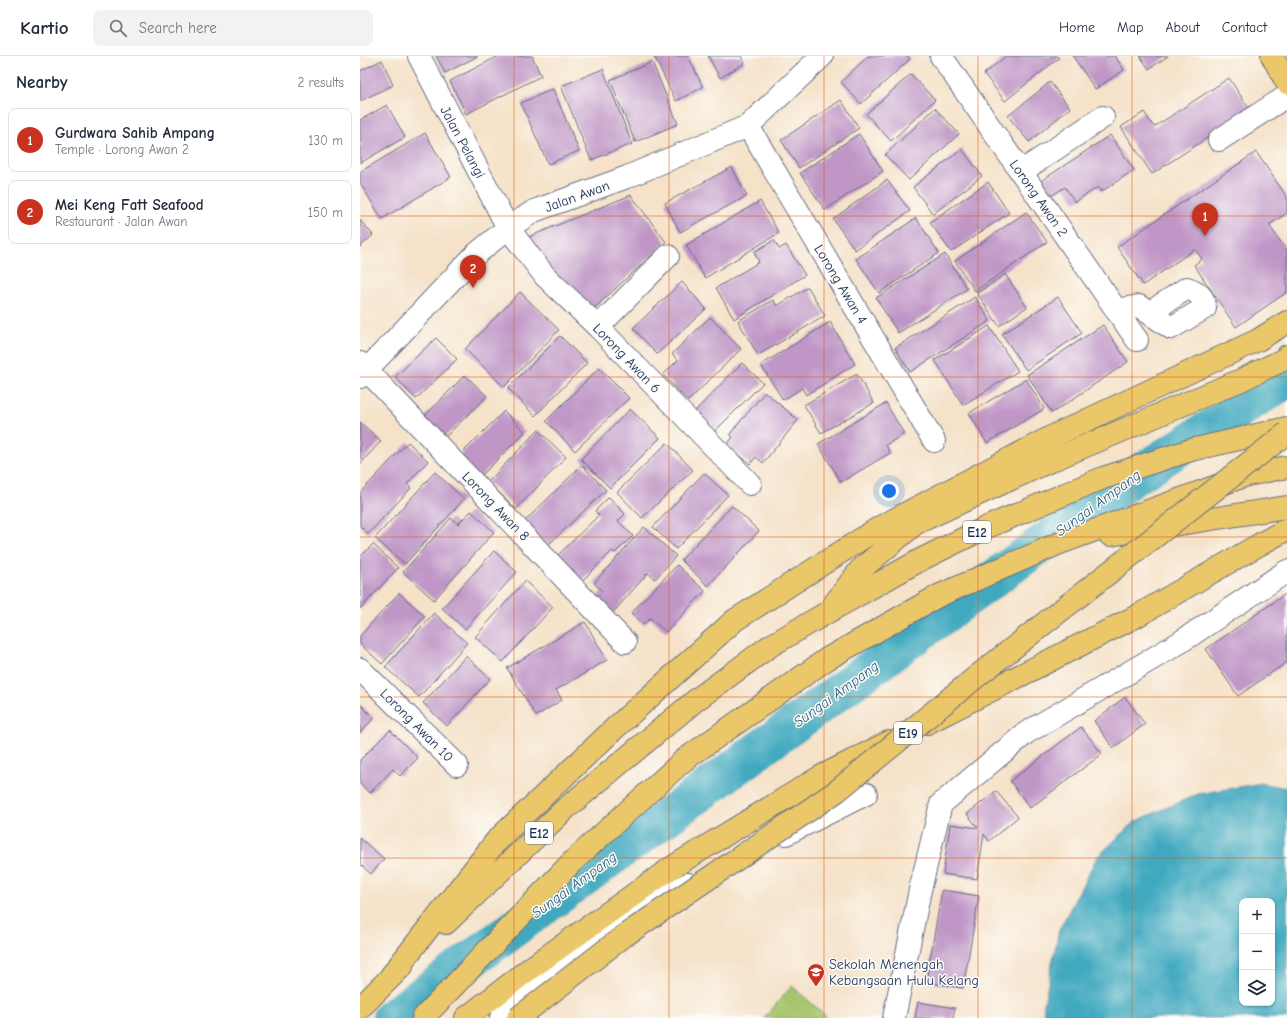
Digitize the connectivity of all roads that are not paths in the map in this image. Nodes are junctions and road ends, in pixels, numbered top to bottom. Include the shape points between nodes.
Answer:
1 (418, 56) edge
2 (822, 56) edge
3 (941, 56) edge
4 (1272, 56) edge
5 (1287, 83) edge
6 (1287, 96) edge
7 (1103, 116) dead end
8 (748, 126) junction
9 (1219, 140) dead end
10 (1021, 172) junction
11 (508, 228) junction
12 (668, 256) dead end
13 (1116, 310) junction
14 (1149, 314) dead end
15 (1287, 322) edge
16 (598, 327) junction
17 (1137, 340) dead end
18 (1287, 356) edge
19 (362, 370) edge
20 (1287, 428) edge
21 (1287, 433) edge
22 (934, 441) dead end
23 (1287, 467) edge
24 (750, 484) dead end
25 (1287, 507) edge
26 (1287, 529) edge
27 (1060, 543) junction
28 (1287, 571) edge
29 (828, 612) junction
30 (625, 642) dead end
31 (360, 668) edge
32 (457, 765) dead end
33 (866, 794) dead end
34 (391, 976) junction
35 (360, 1008) edge
36 (423, 1018) edge
37 (466, 1018) edge
38 (501, 1018) edge
39 (518, 1018) edge
40 (894, 1018) edge

1 - 11 street, Jalan Pelangi
2 - 8 street, Jalan Awan
3 - 10 street, Lorong Awan 2
4 - 5 highway
6 - 9 street
7 - 10 street
8 - 11 street, Jalan Awan via 627,177 534,211
8 - 22 street, Lorong Awan 4
10 - 13 street, Lorong Awan 2
11 - 16 street, Lorong Awan 6 via 545,276
11 - 19 street, Jalan Awan via 475,255
12 - 16 street
13 - 14 street via 1139,306
13 - 17 street, Lorong Awan 2
15 - 34 highway via 1258,340 1051,437 880,526 735,620 496,840
16 - 24 street, Lorong Awan 6
18 - 29 highway via 1241,380 1050,461 916,523 860,570
19 - 30 street, Lorong Awan 8
20 - 29 highway, E12 via 1191,450 1103,478 984,528 929,555
21 - 39 highway, E19, bridge via 976,677 837,791 624,936
23 - 27 highway, bridge via 1247,475
25 - 27 highway, bridge
26 - 37 highway via 1137,616 820,778 671,868 528,970
27 - 36 highway via 938,596 834,655 684,760 572,862
28 - 40 street via 1179,643 1026,733 941,804 920,890
29 - 34 highway, E12 via 770,646 708,691 630,755 564,810
31 - 32 street, Lorong Awan 10
33 - 38 street via 639,908
34 - 35 highway, E12

